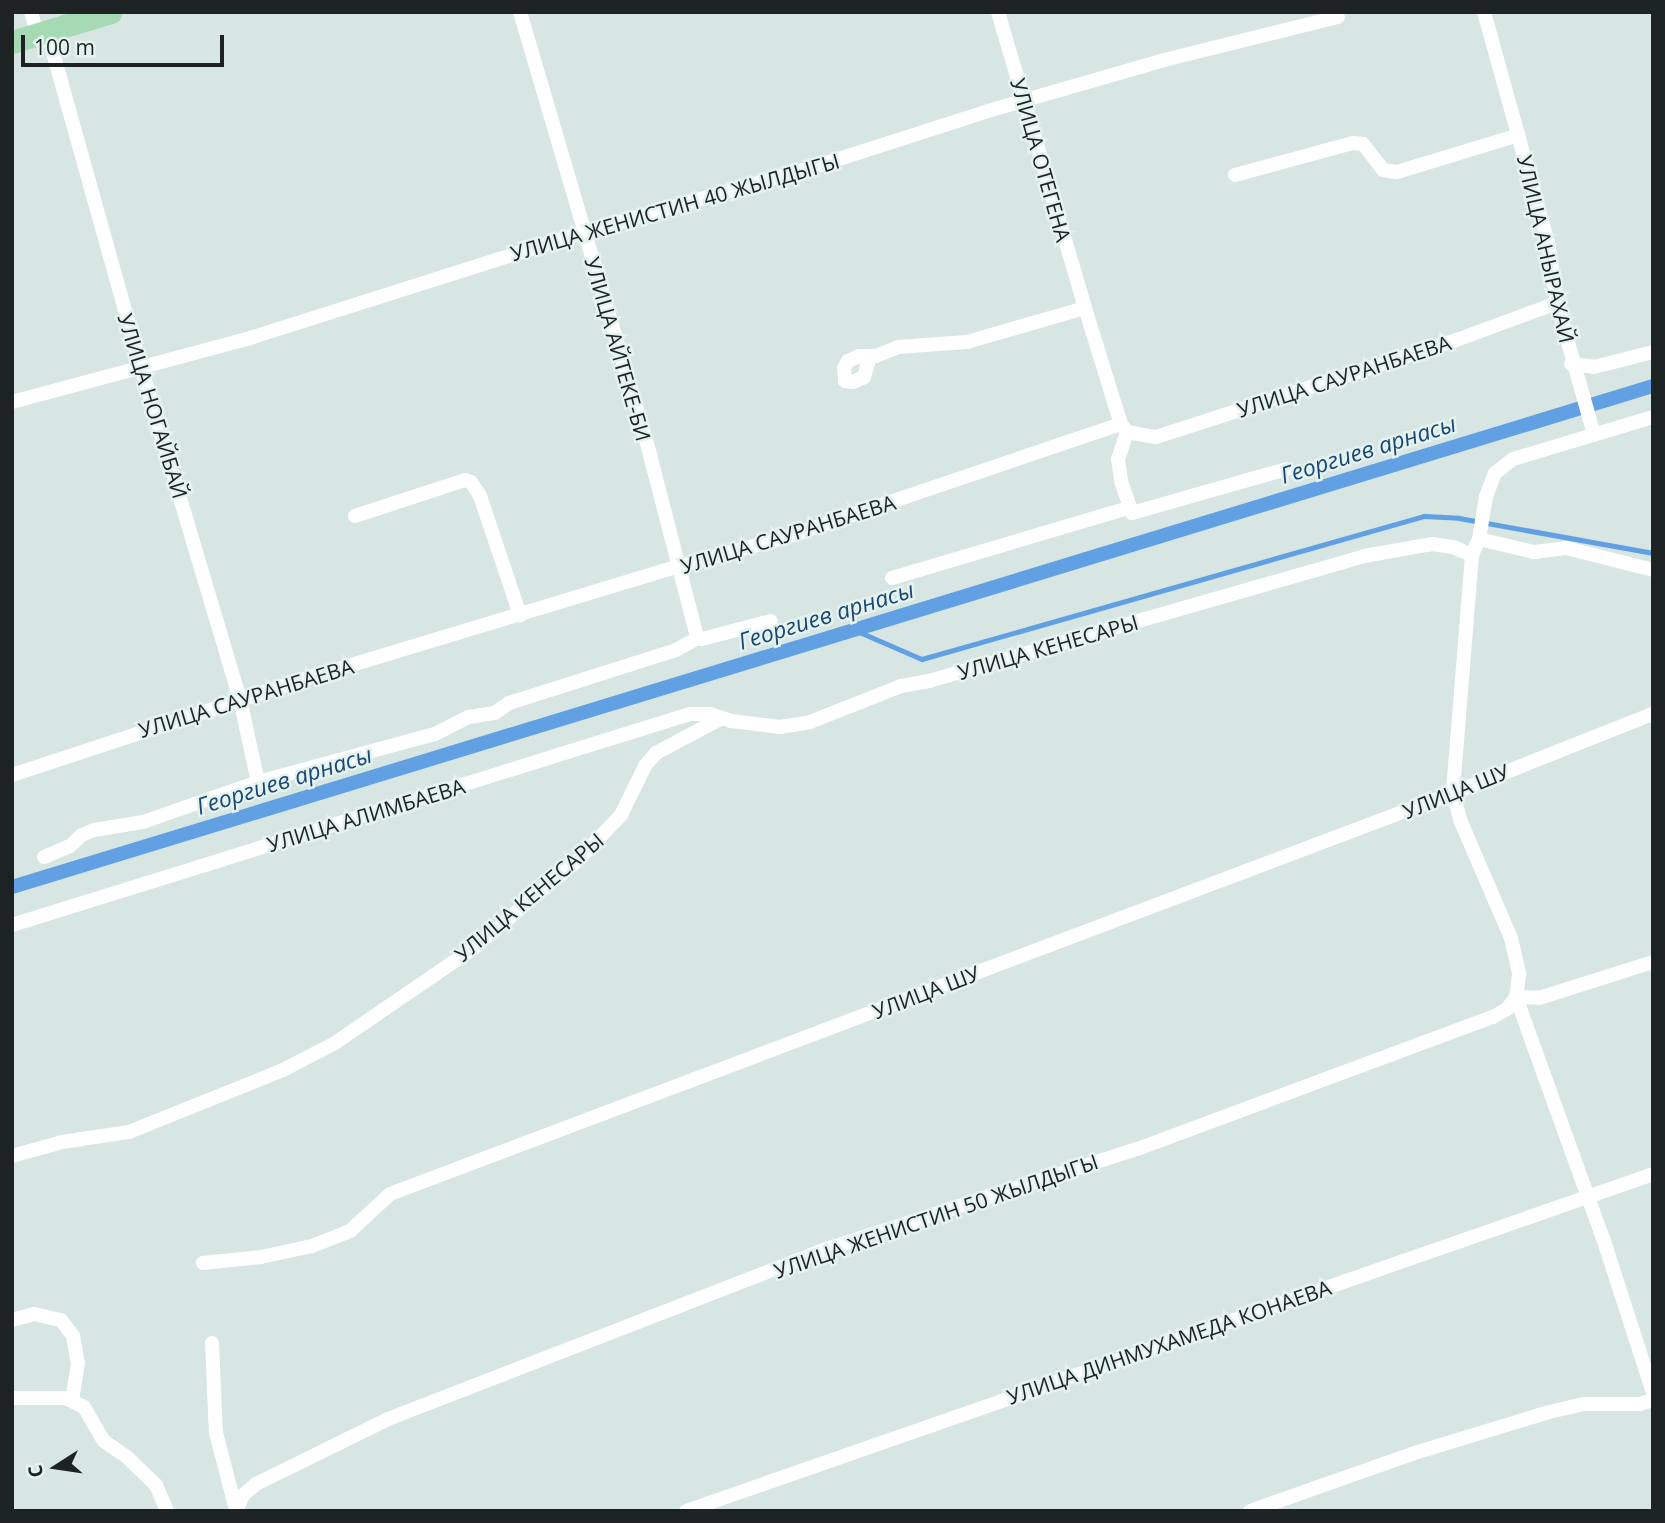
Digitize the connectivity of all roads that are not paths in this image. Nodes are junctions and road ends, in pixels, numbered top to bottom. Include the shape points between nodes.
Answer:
1 (111, 12) edge
2 (520, 12) edge
3 (998, 12) edge
4 (1484, 12) edge
5 (1338, 16) dead end
6 (38, 26) edge
7 (12, 42) edge
8 (1024, 101) junction
9 (1520, 135) junction
10 (1235, 175) dead end
11 (584, 232) junction
12 (1557, 303) junction
13 (1085, 308) junction
14 (1653, 352) edge
15 (866, 358) dead end
16 (142, 367) junction
17 (1573, 369) junction
18 (12, 402) edge
19 (1653, 416) edge
20 (1124, 428) junction
21 (1594, 435) junction
22 (1286, 469) dead end
23 (1128, 508) junction
24 (355, 516) dead end
25 (1479, 539) junction
26 (1472, 555) junction
27 (680, 566) junction
28 (1653, 570) edge
29 (892, 578) dead end
30 (520, 615) junction
31 (771, 621) dead end
32 (698, 638) junction
33 (240, 699) junction
34 (1653, 713) edge
35 (720, 719) junction
36 (12, 775) edge
37 (258, 782) junction
38 (1453, 793) junction
39 (44, 857) dead end
40 (12, 925) edge
41 (1653, 962) edge
42 (1516, 997) junction
43 (12, 1156) edge
44 (1653, 1174) edge
45 (1587, 1197) junction
46 (203, 1263) dead end
47 (12, 1320) edge
48 (212, 1343) dead end
49 (1653, 1393) edge
50 (12, 1398) edge
51 (1653, 1400) edge
52 (72, 1401) junction
53 (167, 1511) edge
54 (236, 1511) edge
55 (686, 1511) edge
56 (1250, 1511) edge

1 - 6 highway
2 - 11 street, УЛИЦА АЙТЕКЕ-БИ
3 - 8 street, УЛИЦА ОТЕГЕНА
4 - 9 street, УЛИЦА АНЫРАХАЙ
5 - 8 street, УЛИЦА ЖЕНИСТИН 40 ЖЫЛДЫГЫ
6 - 7 highway
6 - 16 street, УЛИЦА НОГАЙБАЙ
8 - 11 street, УЛИЦА ЖЕНИСТИН 40 ЖЫЛДЫГЫ
8 - 13 street, УЛИЦА ОТЕГЕНА
9 - 10 street, УЛИЦА АНЫРАХАЙ via 1397,172 1383,170 1363,144 1353,143
9 - 12 street, УЛИЦА АНЫРАХАЙ via 1548,242
11 - 16 street, УЛИЦА ЖЕНИСТИН 40 ЖЫЛДЫГЫ via 247,339
11 - 27 street, УЛИЦА АЙТЕКЕ-БИ
12 - 17 street, УЛИЦА АНЫРАХАЙ
12 - 20 street, УЛИЦА САУРАНБАЕВА via 1156,437
13 - 15 street via 967,342 898,347
13 - 20 street, УЛИЦА ОТЕГЕНА
14 - 17 street, УЛИЦА АНЫРАХАЙ
16 - 18 street, УЛИЦА ЖЕНИСТИН 40 ЖЫЛДЫГЫ
16 - 33 street, УЛИЦА НОГАЙБАЙ
17 - 21 street
19 - 21 street
20 - 23 street via 1118,459
20 - 27 street, УЛИЦА САУРАНБАЕВА via 797,534
21 - 25 street via 1513,459 1494,473
22 - 23 street via 1141,511 1132,513
23 - 29 street
24 - 30 street via 465,480 471,482 480,496
25 - 26 street
25 - 28 street via 1534,552 1566,548
26 - 35 street, УЛИЦА КЕНЕСАРЫ via 1433,544 1364,556 901,686 810,722 780,727
26 - 38 street
27 - 30 street, УЛИЦА САУРАНБАЕВА
27 - 32 street, УЛИЦА АЙТЕКЕ-БИ
30 - 33 street, УЛИЦА САУРАНБАЕВА
31 - 32 street
32 - 37 street via 676,650 509,703 495,713 469,717 435,734
33 - 36 street, УЛИЦА САУРАНБАЕВА
33 - 37 street, УЛИЦА НОГАЙБАЙ
34 - 38 street, УЛИЦА ШУ
35 - 40 street, УЛИЦА АЛИМБАЕВА via 690,714
35 - 43 street, УЛИЦА КЕНЕСАРЫ via 656,753 621,815 576,862 475,947 335,1043 283,1070 129,1132 62,1142
37 - 39 street via 143,822 94,830
38 - 42 street via 1517,955
38 - 46 street, УЛИЦА ШУ via 390,1194 350,1231 312,1246
41 - 42 street via 1539,998
42 - 45 street
42 - 54 street, УЛИЦА ЖЕНИСТИН 50 ЖЫЛДЫГЫ via 1493,1017 1140,1148 830,1248 388,1419 256,1484 243,1495
44 - 45 street, УЛИЦА ДИНМУХАМЕДА КОНАЕВА
45 - 49 street
45 - 55 street, УЛИЦА ДИНМУХАМЕДА КОНАЕВА
47 - 52 street via 34,1314 61,1320 73,1336 78,1363
48 - 54 street via 216,1433
50 - 52 street
51 - 56 street via 1583,1404 1549,1412
52 - 53 street via 84,1407 104,1441 156,1485

